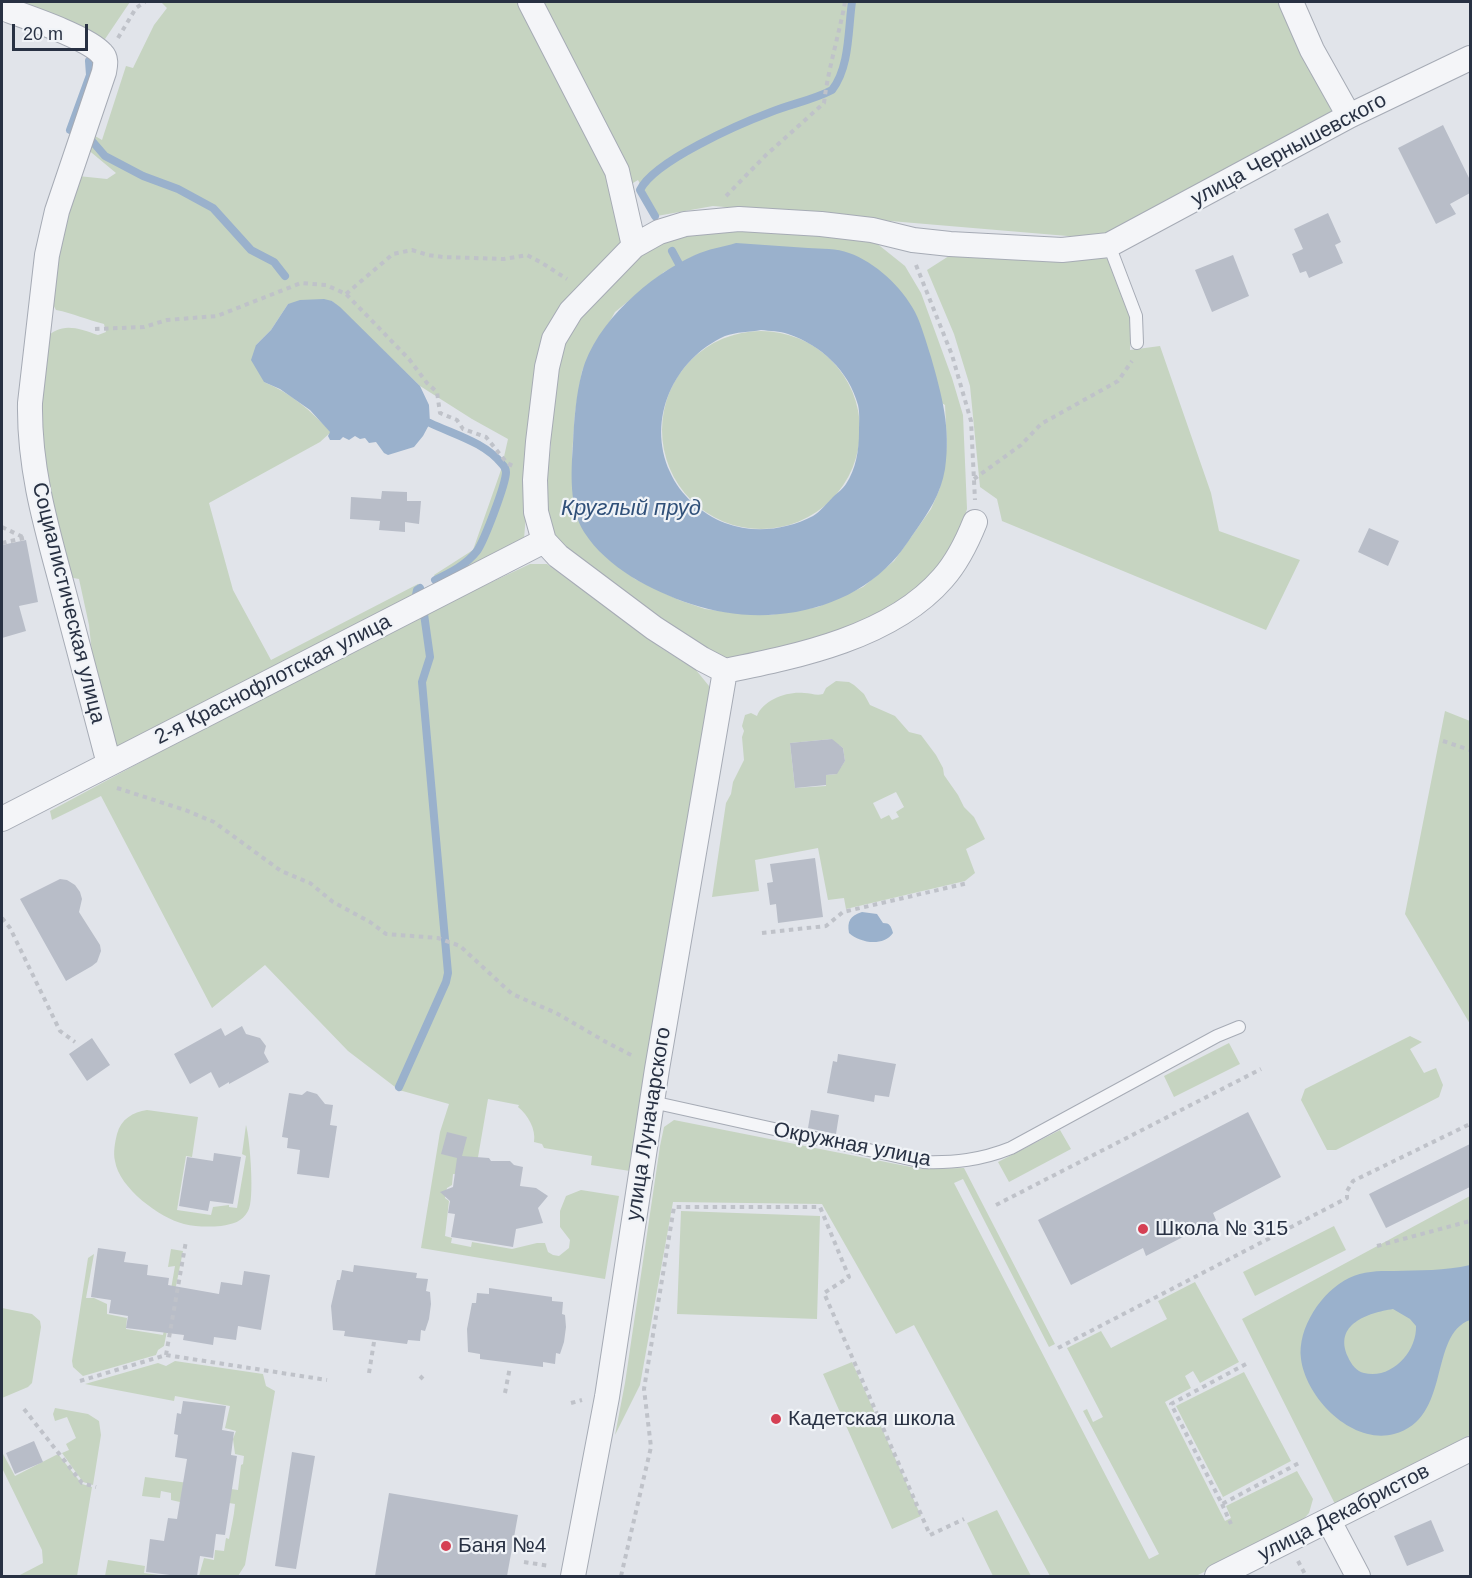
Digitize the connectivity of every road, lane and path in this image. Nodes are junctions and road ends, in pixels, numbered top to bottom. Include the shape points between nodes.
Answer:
1 (145, 2) edge
2 (530, 2) edge
3 (844, 2) edge
4 (1291, 2) edge
5 (2, 8) edge
6 (105, 58) junction
7 (1470, 58) edge
8 (1349, 116) junction
9 (710, 221) junction
10 (913, 240) junction
11 (1109, 245) junction
12 (634, 246) junction
13 (346, 294) junction
14 (585, 296) junction
15 (95, 329) dead end
16 (1137, 343) joint
17 (975, 479) junction
18 (535, 480) junction
19 (975, 522) joint
20 (2, 527) edge
21 (544, 542) junction
22 (2, 543) edge
23 (725, 671) junction
24 (1443, 741) dead end
25 (1470, 750) edge
26 (101, 769) junction
27 (2, 819) edge
28 (969, 883) dead end
29 (2, 918) edge
30 (762, 933) dead end
31 (1239, 1027) dead end
32 (75, 1042) dead end
33 (657, 1069) junction
34 (1262, 1069) dead end
35 (652, 1102) junction
36 (1470, 1124) edge
37 (996, 1205) dead end
38 (1470, 1221) edge
39 (186, 1241) dead end
40 (1377, 1246) dead end
41 (374, 1342) dead end
42 (1058, 1348) dead end
43 (166, 1355) junction
44 (1246, 1364) dead end
45 (510, 1367) dead end
46 (369, 1373) dead end
47 (327, 1380) dead end
48 (80, 1381) dead end
49 (505, 1393) dead end
50 (24, 1409) dead end
51 (1470, 1449) edge
52 (1299, 1463) dead end
53 (96, 1488) dead end
54 (1222, 1504) junction
55 (964, 1519) dead end
56 (1329, 1521) junction
57 (1231, 1524) dead end
58 (1298, 1562) dead end
59 (573, 1576) edge
60 (621, 1576) edge
61 (1217, 1576) edge
62 (1306, 1576) edge
63 (1358, 1576) edge

1 - 6 path via 136,8
2 - 12 street via 617,171
3 - 9 path via 824,103 712,210
4 - 8 street via 1312,50
5 - 6 street via 78,38
6 - 26 street, Социалистическая улица via 47,255 30,403 34,468 42,513
7 - 8 street, улица Чернышевского
8 - 11 street, улица Чернышевского
9 - 10 street via 821,224
9 - 12 street via 659,232
10 - 11 street via 1062,250
10 - 17 path via 913,256 952,356 971,421
11 - 16 lane via 1136,316
12 - 14 street
13 - 14 path via 393,254 412,250 443,257 504,259 527,255 565,278
13 - 15 path via 326,285 301,283 217,316 167,320 144,327
13 - 18 path via 437,392 440,413 457,420 463,429 486,437 507,463
14 - 18 street via 554,339 547,367
16 - 17 path via 1118,381 1041,424 1021,445
17 - 19 path
18 - 21 street via 536,512
19 - 23 street via 944,577 904,611 867,631 816,650
20 - 22 path via 27,538
21 - 23 street via 629,611
21 - 26 street, 2-я Краснофлотская улица
23 - 33 street, улица Луначарского
24 - 25 path
26 - 27 street, 2-я Краснофлотская улица
26 - 33 path via 114,787 214,822 281,871 310,883 386,934 438,938 460,946 512,994 556,1013
28 - 30 path via 843,912 826,926
29 - 32 path via 60,1031
31 - 35 lane, Окружная улица via 1011,1148 953,1163 923,1162
33 - 35 street, улица Луначарского
34 - 37 path
35 - 59 street, улица Луначарского via 607,1397
36 - 42 path via 1353,1181 1347,1198
38 - 40 path
39 - 43 path
41 - 46 path
43 - 47 path
43 - 48 path
44 - 54 path via 1171,1404
45 - 49 path
50 - 53 path via 82,1483
51 - 56 street, улица Декабристов
52 - 54 path
54 - 57 path
55 - 60 path via 930,1535 824,1293 849,1277 820,1207 674,1207 644,1389 651,1447
56 - 61 street, улица Декабристов
56 - 63 street
58 - 62 path

